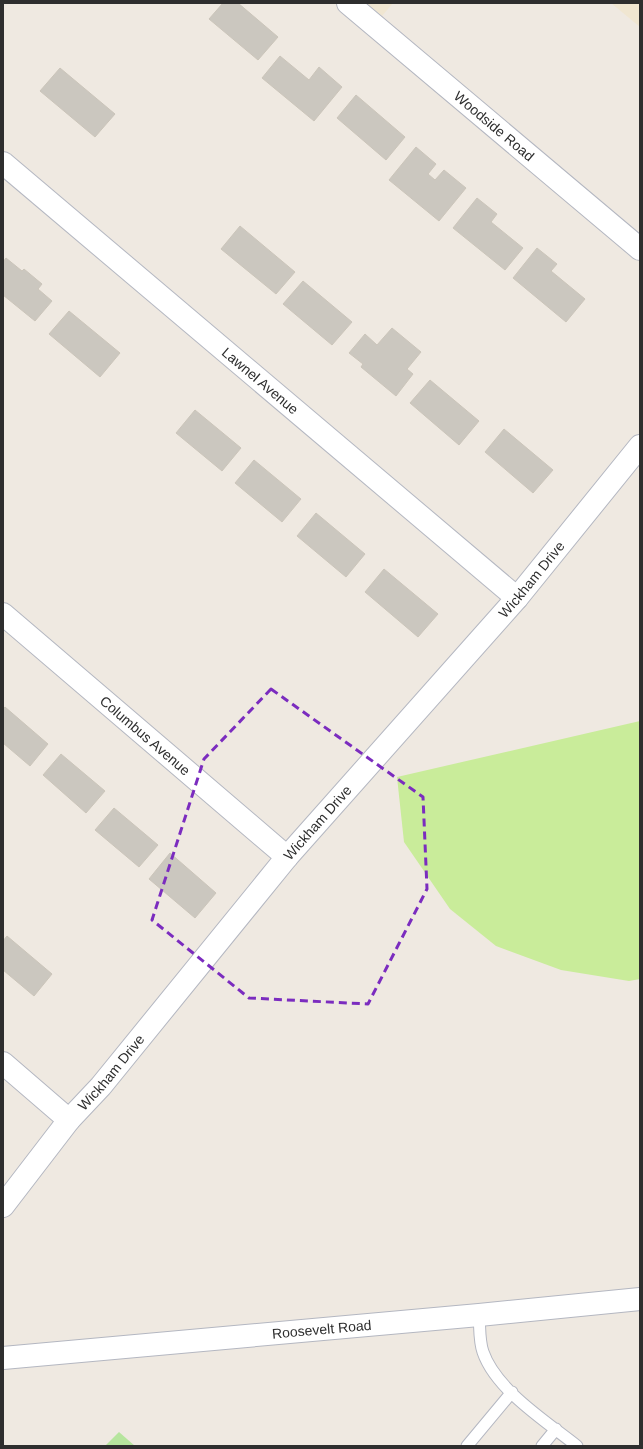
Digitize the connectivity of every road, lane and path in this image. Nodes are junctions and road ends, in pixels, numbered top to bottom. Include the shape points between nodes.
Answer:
1 (348, 3) edge
2 (3, 163) edge
3 (640, 249) edge
4 (640, 446) edge
5 (516, 598) junction
6 (3, 614) edge
7 (287, 857) junction
8 (3, 1063) edge
9 (69, 1120) junction
10 (3, 1206) edge
11 (640, 1299) edge
12 (479, 1315) junction
13 (3, 1358) edge
14 (512, 1392) junction
15 (556, 1429) junction
16 (467, 1446) edge
17 (542, 1446) edge
18 (577, 1446) edge

1 - 3 street, Woodside Road
2 - 5 street, Lawnel Avenue
4 - 5 street, Wickham Drive
5 - 7 street, Wickham Drive
6 - 7 street, Columbus Avenue
7 - 9 street, Wickham Drive via 101,1086
8 - 9 street
9 - 10 street, Wickham Drive
11 - 12 street, Roosevelt Road
12 - 13 street, Roosevelt Road
12 - 14 lane via 483,1352 496,1377
14 - 15 lane
14 - 16 lane
15 - 17 lane
15 - 18 lane

